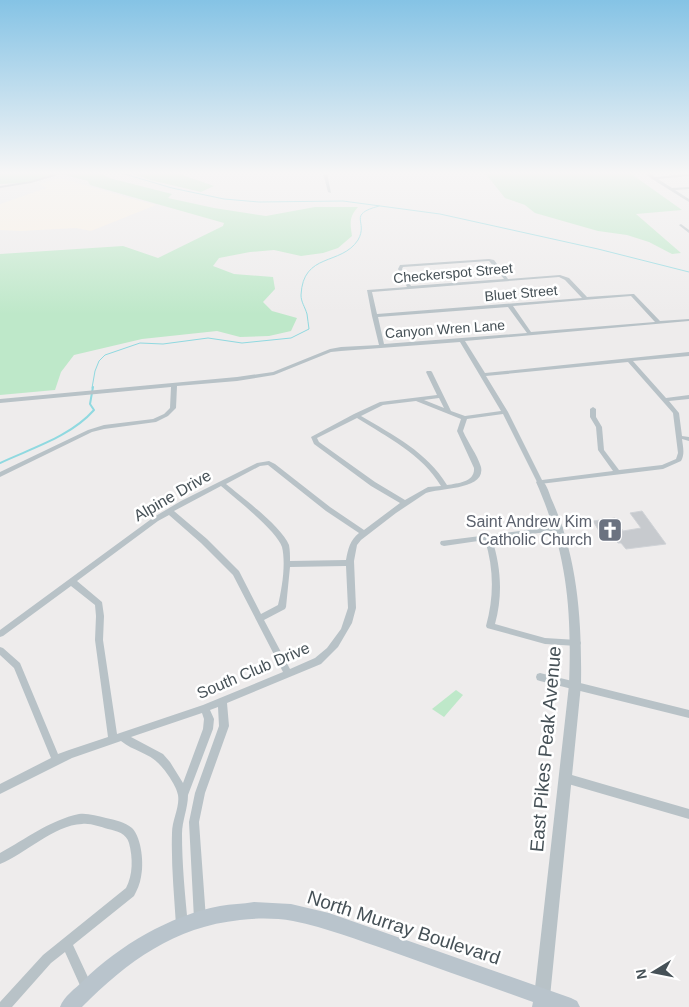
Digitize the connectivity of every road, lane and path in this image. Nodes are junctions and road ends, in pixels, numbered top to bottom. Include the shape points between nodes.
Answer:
1 (681, 225) dead end
2 (689, 232) edge
3 (508, 280) junction
4 (410, 288) junction
5 (586, 299) junction
6 (510, 306) junction
7 (374, 316) junction
8 (689, 320) edge
9 (659, 323) junction
10 (530, 334) junction
11 (462, 340) junction
12 (382, 346) junction
13 (689, 354) edge
14 (629, 360) junction
15 (429, 372) dead end
16 (482, 375) junction
17 (174, 385) junction
18 (441, 396) junction
19 (689, 398) edge
20 (417, 399) junction
21 (666, 400) junction
22 (0, 401) edge
23 (593, 409) dead end
24 (449, 412) junction
25 (505, 412) junction
26 (356, 415) junction
27 (464, 418) junction
28 (680, 437) junction
29 (689, 438) edge
30 (617, 472) junction
31 (0, 475) edge
32 (540, 482) junction
33 (221, 483) junction
34 (445, 487) junction
35 (406, 504) junction
36 (169, 511) junction
37 (559, 528) junction
38 (364, 534) junction
39 (488, 536) junction
40 (444, 543) dead end
41 (350, 563) junction
42 (286, 564) junction
43 (71, 582) junction
44 (260, 618) junction
45 (0, 634) edge
46 (577, 644) junction
47 (0, 650) edge
48 (288, 674) junction
49 (540, 677) dead end
50 (575, 685) junction
51 (222, 702) junction
52 (205, 708) junction
53 (689, 714) edge
54 (118, 738) junction
55 (56, 760) junction
56 (565, 778) junction
57 (0, 789) edge
58 (183, 795) junction
59 (689, 814) edge
60 (0, 860) edge
61 (200, 918) junction
62 (182, 925) junction
63 (67, 944) junction
64 (87, 988) junction
65 (541, 1002) edge
66 (4, 1007) edge
67 (69, 1007) edge
68 (571, 1007) edge

1 - 2 street
3 - 4 street, Checkerspot Street
3 - 4 street via 489,260 402,266 400,270
3 - 5 street, Checkerspot Street via 562,276
4 - 7 street, Checkerspot Street via 369,291
5 - 6 street, Bluet Street
5 - 9 street, Bluet Street via 632,296
6 - 7 street, Bluet Street
6 - 10 street
7 - 12 street, Checkerspot Street
8 - 9 street, Canyon Wren Lane
9 - 10 street, Canyon Wren Lane
10 - 11 street, Canyon Wren Lane
11 - 12 street, Canyon Wren Lane
11 - 16 street, East Pikes Peak Avenue
12 - 17 street, Canyon Wren Lane via 330,351 274,373
13 - 14 street
14 - 16 street
14 - 21 street
15 - 18 street
16 - 25 street, East Pikes Peak Avenue
17 - 22 street, Canyon Wren Lane
17 - 31 street via 173,408 160,419 98,428
18 - 20 street
18 - 24 street
19 - 21 street
20 - 24 street
20 - 26 street via 382,403
21 - 28 street via 676,413
23 - 30 street via 601,450
24 - 27 street
25 - 27 street
25 - 32 street, East Pikes Peak Avenue
26 - 34 street via 414,453 438,475
26 - 35 street via 317,435 314,440 355,472
27 - 34 street, South Club Drive via 460,431 478,469 479,479
28 - 29 street
28 - 30 street via 681,453 675,463
30 - 32 street
32 - 37 street, East Pikes Peak Avenue
33 - 36 street, Alpine Drive
33 - 38 street, Alpine Drive via 259,464 269,463
33 - 42 street via 281,538
34 - 35 street, South Club Drive via 424,491
35 - 38 street, South Club Drive
36 - 43 street, Alpine Drive
36 - 44 street via 236,573
37 - 39 street
37 - 46 street, East Pikes Peak Avenue via 574,593
38 - 41 street, South Club Drive via 353,543
39 - 40 street
39 - 46 street via 498,598 490,626 545,641
41 - 42 street
41 - 48 street, South Club Drive via 352,599 347,624 318,661
42 - 44 street via 282,608
43 - 45 street, Alpine Drive
43 - 54 street via 99,604 99,640
44 - 48 street
46 - 50 street, East Pikes Peak Avenue
47 - 55 street via 17,666
48 - 51 street, South Club Drive
49 - 50 street
50 - 53 street
50 - 56 street, East Pikes Peak Avenue
51 - 52 street, South Club Drive
51 - 61 street via 224,726 200,793 194,822
52 - 54 street, South Club Drive
52 - 58 street via 210,719 208,729
54 - 55 street, South Club Drive
54 - 58 street via 160,758
55 - 57 street, South Club Drive
56 - 59 street
56 - 65 street, East Pikes Peak Avenue
58 - 62 street via 177,830
60 - 63 street via 58,827 81,818 123,827 130,832 138,872 130,892
61 - 62 main road, North Murray Boulevard
61 - 65 main road, North Murray Boulevard via 265,910 300,913 329,921
62 - 64 main road, North Murray Boulevard via 144,944
63 - 64 street
63 - 66 street via 48,959
64 - 67 main road, North Murray Boulevard
65 - 68 main road, North Murray Boulevard

